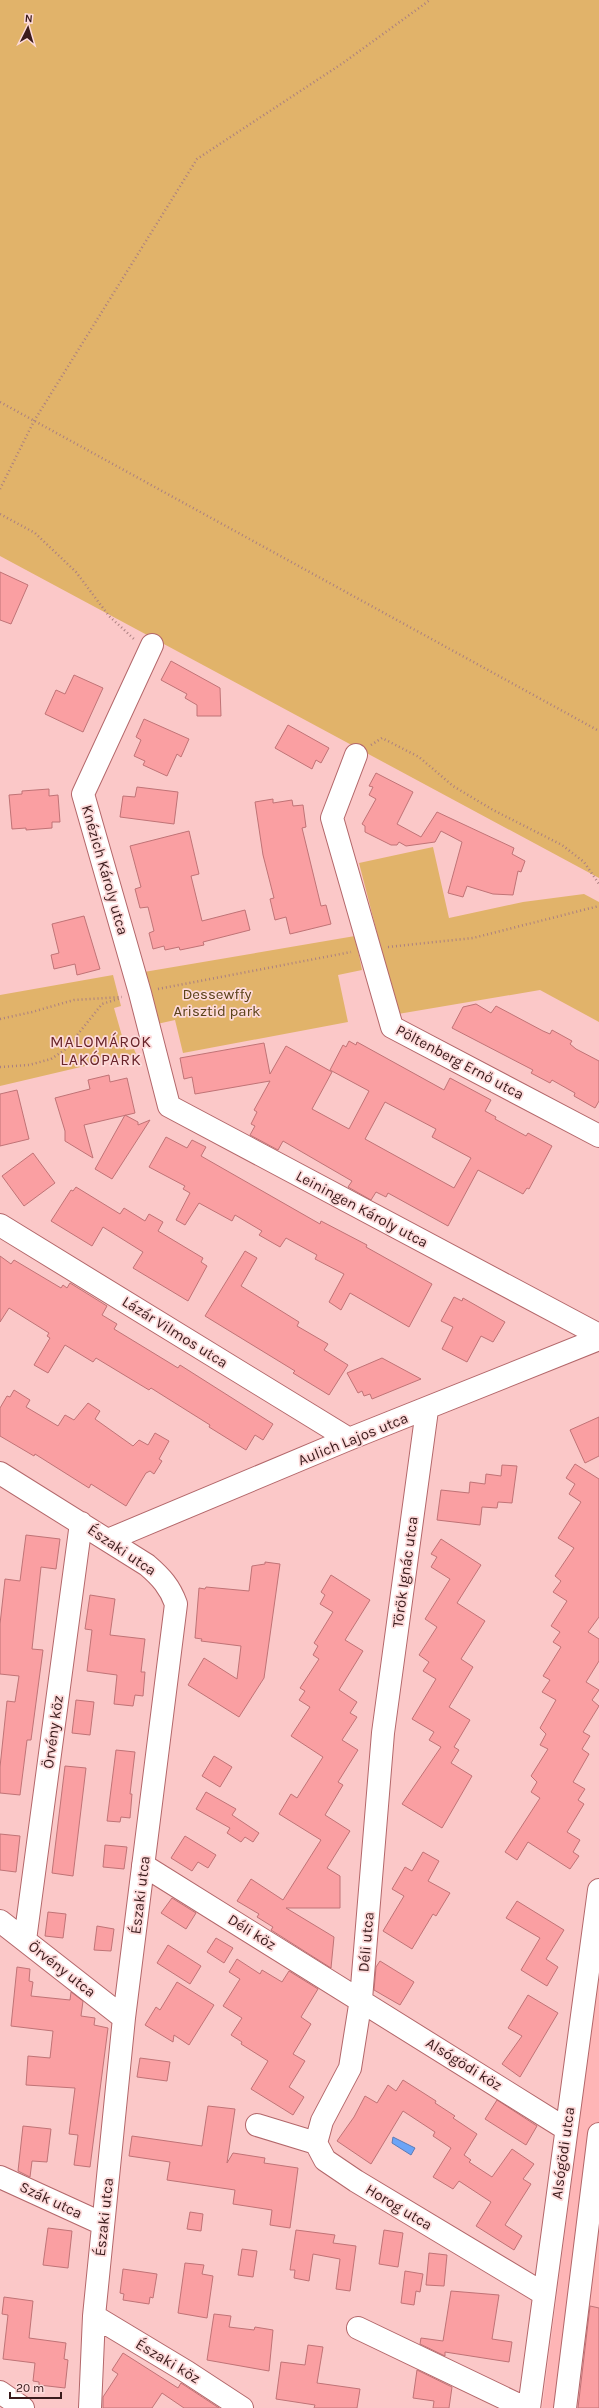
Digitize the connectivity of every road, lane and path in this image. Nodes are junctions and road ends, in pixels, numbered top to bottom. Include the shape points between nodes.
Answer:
1 (430, 0) edge
2 (0, 402) edge
3 (34, 421) junction
4 (0, 489) edge
5 (0, 514) edge
6 (150, 649) joint
7 (599, 731) edge
8 (356, 755) joint
9 (599, 884) edge
10 (0, 1019) edge
11 (156, 1058) joint
12 (0, 1067) edge
13 (599, 1136) edge
14 (0, 1225) edge
15 (599, 1335) edge
16 (599, 1339) edge
17 (427, 1410) junction
18 (349, 1439) junction
19 (0, 1473) edge
20 (81, 1523) junction
21 (108, 1540) junction
22 (383, 1733) joint
23 (143, 1865) junction
24 (599, 1896) edge
25 (0, 1921) edge
26 (25, 1940) junction
27 (361, 1999) junction
28 (124, 2018) junction
29 (257, 2125) dead end
30 (566, 2129) junction
31 (599, 2134) edge
32 (316, 2143) junction
33 (0, 2177) edge
34 (103, 2224) junction
35 (591, 2276) edge
36 (544, 2294) junction
37 (94, 2316) junction
38 (358, 2328) dead end
39 (0, 2392) edge
40 (23, 2408) edge
41 (90, 2408) edge
42 (242, 2408) edge
43 (525, 2408) edge
44 (529, 2408) edge
45 (565, 2408) edge

1 - 3 path via 343,63 197,159
2 - 3 path
3 - 4 path
3 - 7 path
5 - 6 path via 35,533 76,572 109,616
6 - 11 street, Knézich Károly utca via 83,794
8 - 9 path via 382,738 419,757 453,786 493,810 562,845 584,862
8 - 13 street, Pöltenberg Ernő utca via 332,818 392,1027
10 - 12 path via 74,1000 124,997 102,1004 66,1049 51,1059 29,1065
11 - 15 street, Leiningen Károly utca via 169,1106
14 - 18 street, Lázár Vilmos utca
16 - 17 street, Aulich Lajos utca
17 - 18 street, Aulich Lajos utca
17 - 22 street, Török Ignác utca
18 - 21 street, Aulich Lajos utca
19 - 20 street, Északi utca
20 - 21 street, Északi utca
20 - 26 street, Örvény köz
21 - 23 street, Északi utca via 162,1578 172,1592 176,1604
22 - 27 street, Déli utca
23 - 27 street, Déli köz
23 - 28 street, Északi utca
24 - 30 street, Alsógödi utca
25 - 26 street, Örvény utca
26 - 28 street, Örvény utca
27 - 30 street, Alsógödi köz
27 - 32 street, Déli utca via 350,2068 322,2121
28 - 34 street, Északi utca
29 - 32 street
30 - 36 street, Alsógödi utca
31 - 35 street
32 - 36 street, Horog utca via 325,2160 356,2181
33 - 34 street, Szák utca
34 - 37 street, Északi utca
35 - 45 street
36 - 44 street, Alsógödi utca
37 - 41 street, Északi utca
37 - 42 street, Északi köz
38 - 43 street
39 - 40 street

